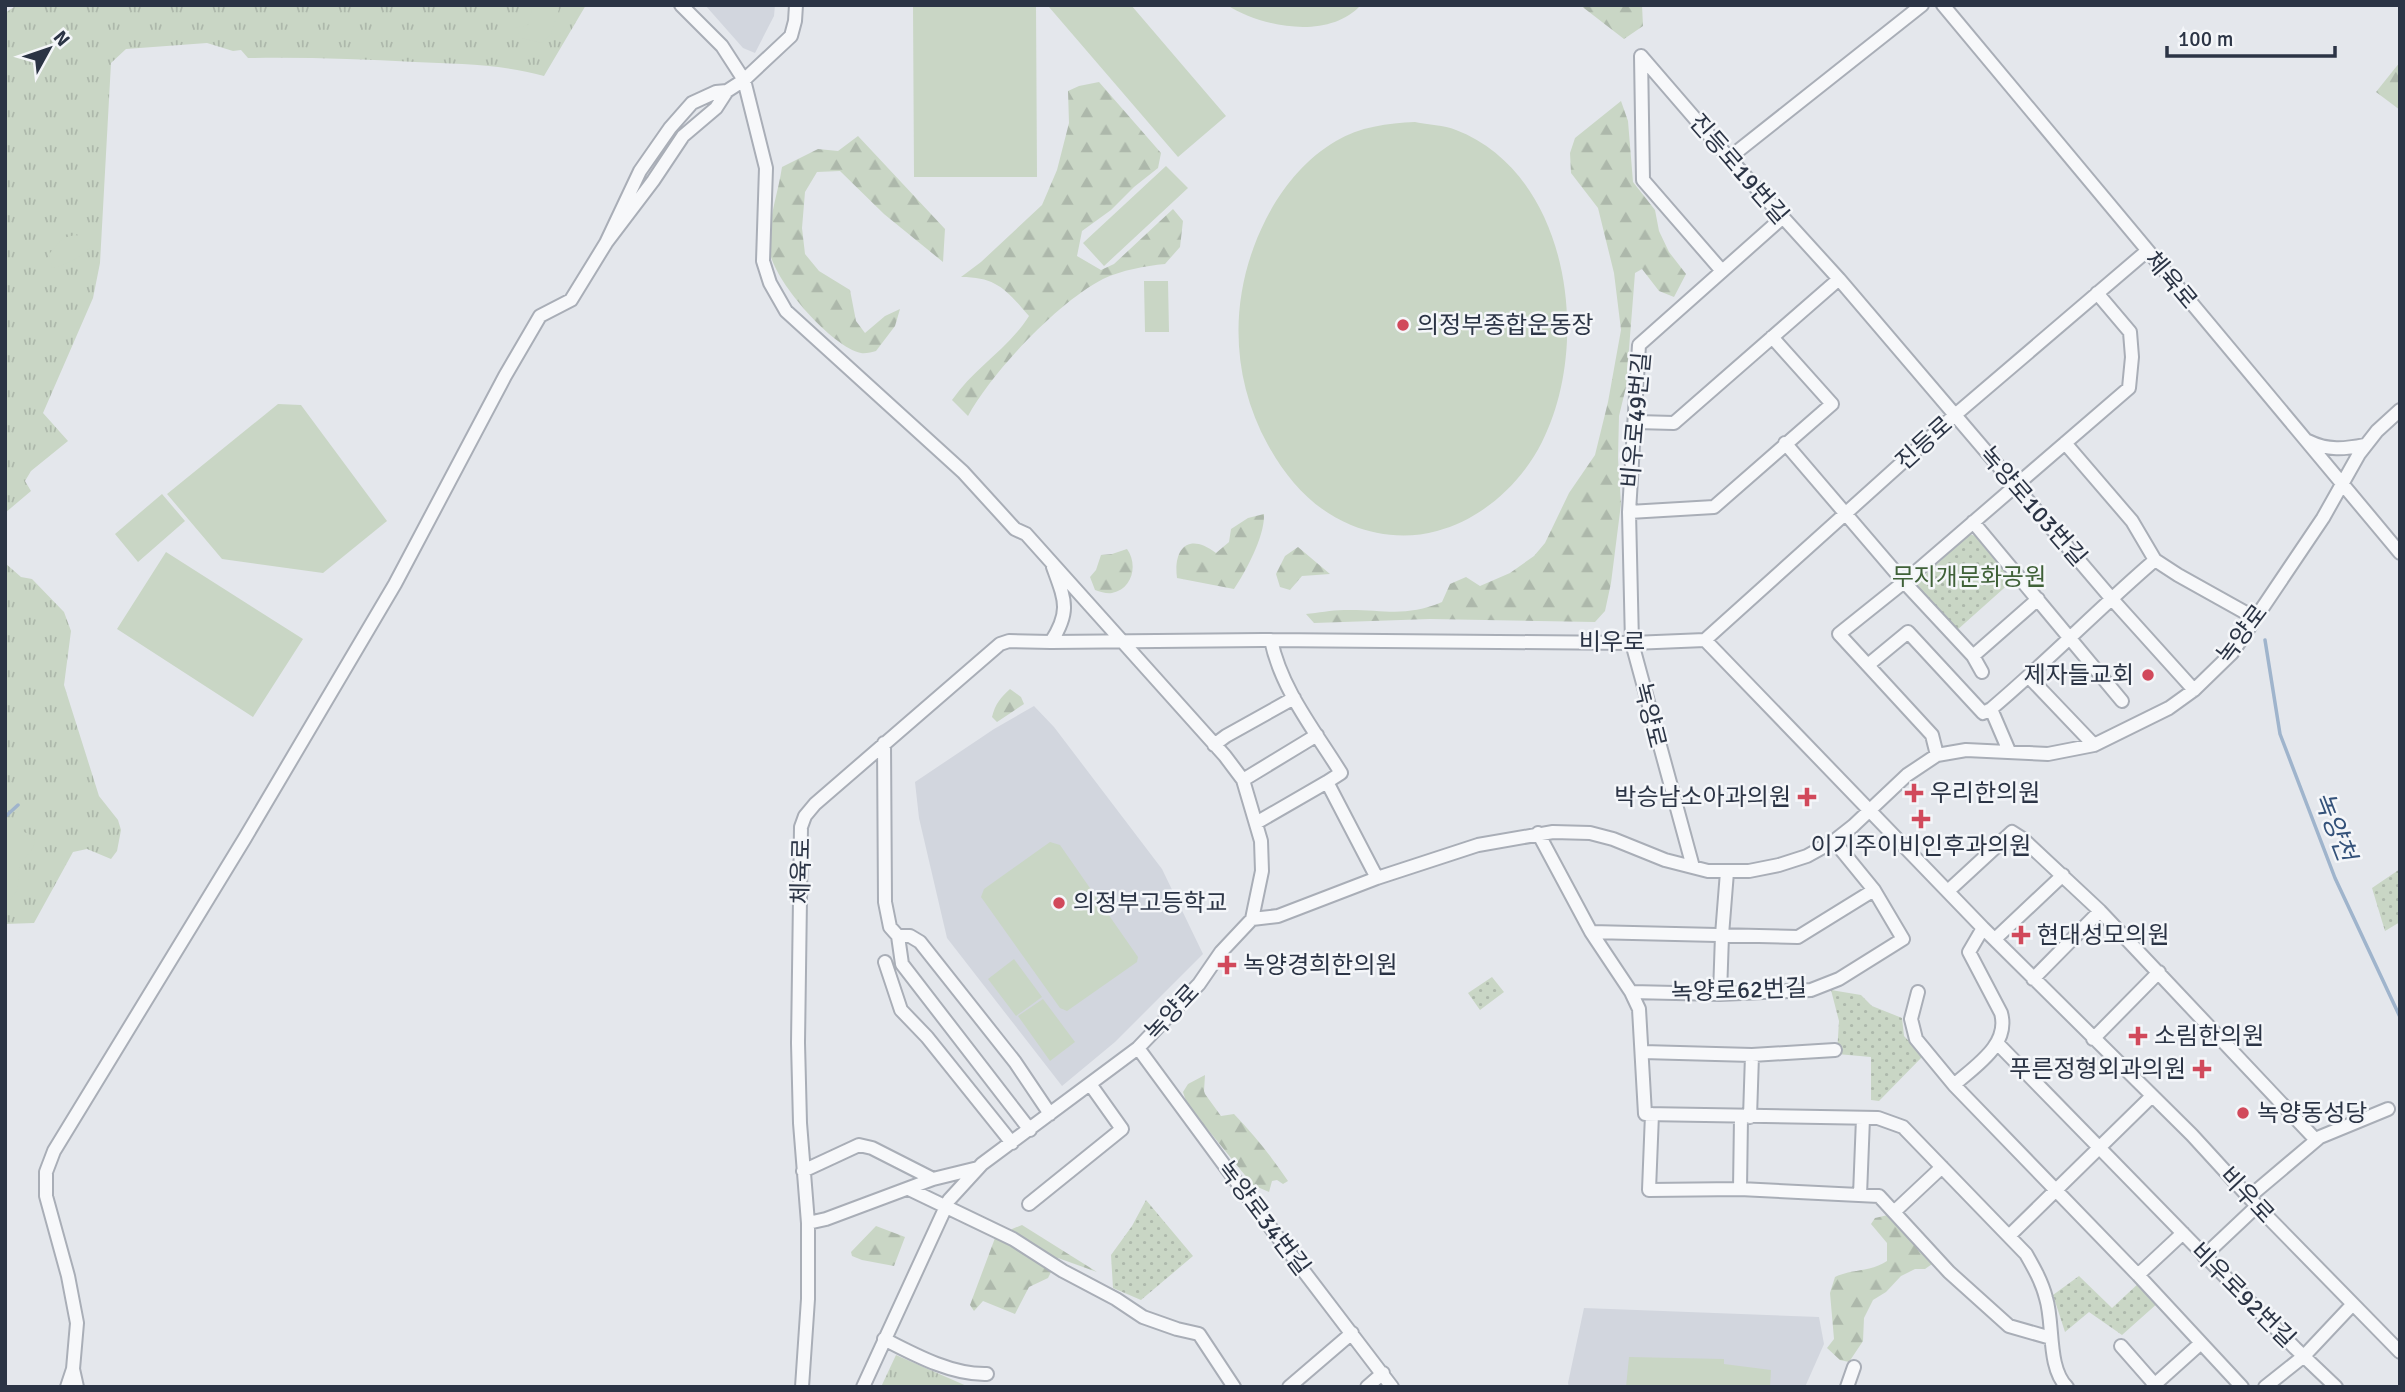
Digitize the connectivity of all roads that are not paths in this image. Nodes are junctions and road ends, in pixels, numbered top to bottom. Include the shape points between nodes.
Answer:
1 (681, 5) edge
2 (796, 5) edge
3 (1922, 5) edge
4 (1943, 5) edge
5 (744, 80) junction
6 (1728, 158) junction
7 (1782, 218) junction
8 (2147, 251) junction
9 (1722, 271) junction
10 (1839, 279) junction
11 (2096, 293) junction
12 (1772, 337) junction
13 (2400, 410) edge
14 (1955, 415) junction
15 (1636, 422) junction
16 (2302, 438) junction
17 (1785, 443) junction
18 (2065, 443) junction
19 (2365, 445) junction
20 (2015, 485) junction
21 (2342, 485) junction
22 (1629, 512) junction
23 (1847, 513) junction
24 (1973, 522) junction
25 (2400, 553) edge
26 (1051, 560) junction
27 (2155, 560) junction
28 (1904, 582) junction
29 (2111, 598) junction
30 (2038, 599) junction
31 (2255, 618) junction
32 (2070, 637) junction
33 (1271, 640) junction
34 (1705, 640) junction
35 (1120, 641) junction
36 (1051, 642) junction
37 (1632, 643) junction
38 (1973, 656) junction
39 (1868, 665) junction
40 (1982, 672) dead end
41 (2029, 677) junction
42 (2194, 690) junction
43 (1294, 698) junction
44 (2122, 701) dead end
45 (1991, 709) junction
46 (1317, 734) junction
47 (884, 743) junction
48 (1214, 746) junction
49 (2094, 746) junction
50 (2009, 751) junction
51 (1937, 755) junction
52 (1243, 780) junction
53 (1327, 782) junction
54 (1869, 810) junction
55 (1256, 823) junction
56 (1538, 833) junction
57 (1834, 841) junction
58 (1693, 867) junction
59 (1727, 872) junction
60 (2063, 875) junction
61 (1377, 878) junction
62 (1874, 890) junction
63 (1948, 891) junction
64 (2100, 911) junction
65 (1252, 919) junction
66 (1983, 928) junction
67 (1591, 932) junction
68 (1722, 935) junction
69 (898, 936) junction
70 (1995, 939) junction
71 (885, 962) dead end
72 (2159, 972) junction
73 (2033, 979) junction
74 (1631, 992) junction
75 (1918, 992) dead end
76 (1720, 994) junction
77 (2093, 1039) junction
78 (1998, 1044) junction
79 (1138, 1048) junction
80 (1835, 1050) dead end
81 (1643, 1052) junction
82 (1752, 1055) junction
83 (1090, 1084) junction
84 (1954, 1085) junction
85 (2151, 1096) junction
86 (2388, 1109) dead end
87 (1050, 1114) junction
88 (1652, 1114) junction
89 (1746, 1117) junction
90 (1863, 1118) junction
91 (1030, 1130) junction
92 (2314, 1141) junction
93 (1012, 1143) junction
94 (2099, 1149) junction
95 (1942, 1167) junction
96 (978, 1168) junction
97 (803, 1171) junction
98 (933, 1179) junction
99 (909, 1189) junction
100 (1740, 1189) junction
101 (2056, 1189) junction
102 (1860, 1195) junction
103 (2253, 1201) junction
104 (1029, 1204) dead end
105 (945, 1206) junction
106 (1894, 1212) junction
107 (808, 1223) junction
108 (2183, 1233) junction
109 (2009, 1236) junction
110 (2204, 1256) junction
111 (2138, 1275) junction
112 (2352, 1305) junction
113 (1352, 1333) junction
114 (2051, 1338) junction
115 (884, 1339) junction
116 (2201, 1343) junction
117 (2121, 1346) dead end
118 (2400, 1353) edge
119 (2304, 1356) junction
120 (1854, 1367) dead end
121 (73, 1369) junction
122 (1383, 1373) junction
123 (987, 1374) dead end
124 (2155, 1386) edge
125 (67, 1387) edge
126 (78, 1387) edge
127 (802, 1387) edge
128 (863, 1387) edge
129 (1234, 1387) edge
130 (1289, 1387) edge
131 (1367, 1387) edge
132 (1392, 1387) edge
133 (1847, 1387) edge
134 (2067, 1387) edge
135 (2242, 1387) edge
136 (2266, 1387) edge
137 (2336, 1387) edge

1 - 5 street via 722,46
2 - 5 street via 791,36
3 - 6 street
4 - 8 street, 체육로
5 - 26 street via 766,168 763,261 786,311 963,472 1015,529
5 - 121 street via 692,103 670,128 640,171 606,243 571,300 540,316 388,595 54,1151 46,1172 46,1196 77,1323
6 - 7 street, 진등로19번길
6 - 9 street, 진등로19번길 via 1641,56 1643,180
7 - 9 street, 비우로49번길
7 - 10 street, 진등로19번길
8 - 11 street, 진등로
8 - 16 street, 체육로
9 - 15 street, 비우로49번길 via 1639,345
10 - 12 street
10 - 14 street, 진등로19번길
11 - 14 street, 진등로
11 - 18 street via 2130,332 2129,388
12 - 15 street via 1674,423
12 - 17 street via 1832,404
13 - 19 street, 녹양로
14 - 20 street, 녹양로103번길
14 - 23 street, 진등로
15 - 22 street, 비우로49번길
16 - 19 street via 2336,449
16 - 21 street, 체육로
17 - 22 street via 1714,508
17 - 23 street
18 - 20 street
18 - 27 street via 2132,521
19 - 21 street, 녹양로
20 - 24 street
20 - 29 street, 녹양로103번길
21 - 25 street, 체육로
21 - 31 street, 녹양로
22 - 37 street, 비우로49번길
23 - 28 street
23 - 34 street, 진등로
24 - 28 street
24 - 30 street
26 - 35 street
26 - 36 street via 1065,602 1062,623
27 - 29 street
27 - 31 street
28 - 38 street
28 - 39 street via 1839,634
29 - 32 street
29 - 42 street, 녹양로103번길
30 - 32 street
30 - 38 street
31 - 42 street, 녹양로 via 2232,653
32 - 41 street
32 - 44 street
33 - 35 street, 비우로
33 - 37 street, 비우로
33 - 43 street via 1275,661
34 - 37 street, 비우로
34 - 54 street, 비우로
35 - 36 street, 체육로
35 - 48 street
36 - 47 street, 체육로 via 1000,644
37 - 58 street, 녹양로
38 - 40 street
39 - 45 street via 1908,632 1983,713
39 - 51 street via 1932,734
41 - 45 street
41 - 49 street
42 - 49 street, 녹양로
43 - 46 street
43 - 48 street
45 - 50 street
46 - 52 street
46 - 53 street via 1341,773
47 - 69 street via 885,902 890,927
47 - 97 street, 체육로 via 815,804 801,827 798,1043
48 - 52 street
49 - 50 street, 녹양로 via 2048,754
50 - 51 street, 녹양로
51 - 54 street, 녹양로
52 - 55 street
53 - 55 street
53 - 61 street
54 - 57 street, 녹양로
54 - 63 street, 비우로
55 - 65 street via 1262,871
56 - 58 street, 녹양로 via 1571,831 1613,839
56 - 61 street, 녹양로 via 1478,845
56 - 67 street, 녹양로62번길
57 - 59 street, 녹양로 via 1779,865
57 - 62 street, 녹양로62번길
58 - 59 street, 녹양로
59 - 68 street
60 - 63 street via 2012,832
60 - 64 street
60 - 70 street
61 - 65 street, 녹양로 via 1278,916
62 - 68 street, 녹양로62번길 via 1798,937
62 - 76 street, 녹양로62번길 via 1903,939 1839,979 1811,990
63 - 66 street, 비우로
64 - 72 street
64 - 73 street
65 - 79 street, 녹양로
66 - 70 street, 비우로
66 - 78 street via 1969,952 2004,1022
67 - 68 street, 녹양로62번길
67 - 74 street, 녹양로62번길
68 - 76 street
69 - 87 street via 920,942
69 - 91 street via 902,964
70 - 73 street, 비우로
71 - 93 street via 901,1010
72 - 77 street
72 - 92 street
73 - 77 street, 비우로
74 - 76 street, 녹양로62번길
74 - 81 street, 녹양로62번길 via 1639,1009
75 - 84 street via 1910,1019 1916,1039
77 - 85 street, 비우로
78 - 84 street
78 - 94 street, 비우로92번길
79 - 83 street, 녹양로
79 - 113 street, 녹양로34번길
80 - 82 street
81 - 82 street
81 - 88 street, 녹양로62번길 via 1645,1114
82 - 89 street
83 - 87 street, 녹양로
83 - 104 street via 1122,1129
84 - 101 street
85 - 94 street
85 - 103 street, 비우로
86 - 92 street
87 - 91 street, 녹양로
88 - 89 street
88 - 100 street, 녹양로62번길 via 1649,1191
89 - 90 street
89 - 100 street
90 - 95 street via 1903,1127
90 - 102 street
91 - 93 street, 녹양로
92 - 103 street
93 - 96 street, 녹양로
94 - 101 street
94 - 108 street, 비우로92번길
95 - 106 street
95 - 109 street
96 - 98 street
96 - 105 street, 녹양로
97 - 98 street via 859,1145 872,1147
97 - 107 street, 체육로
98 - 99 street
99 - 105 street
99 - 107 street
100 - 102 street, 녹양로62번길
101 - 109 street
101 - 111 street
102 - 106 street, 녹양로62번길 via 1879,1196
103 - 110 street
103 - 112 street, 비우로
105 - 115 street, 녹양로
105 - 129 street via 1013,1239 1143,1317 1199,1334
106 - 114 street, 녹양로62번길 via 1949,1272 2009,1326
107 - 127 street, 체육로
108 - 110 street, 비우로92번길
108 - 111 street, 비우로92번길
109 - 114 street via 2037,1275 2047,1301
110 - 119 street, 비우로92번길
111 - 116 street
112 - 118 street, 비우로
112 - 119 street
113 - 122 street, 녹양로34번길
113 - 130 street
114 - 134 street
115 - 123 street via 970,1374
115 - 128 street, 녹양로
116 - 124 street
116 - 135 street
117 - 124 street
119 - 136 street
119 - 137 street, 비우로92번길
120 - 133 street
121 - 125 street
121 - 126 street
122 - 131 street
122 - 132 street, 녹양로34번길

